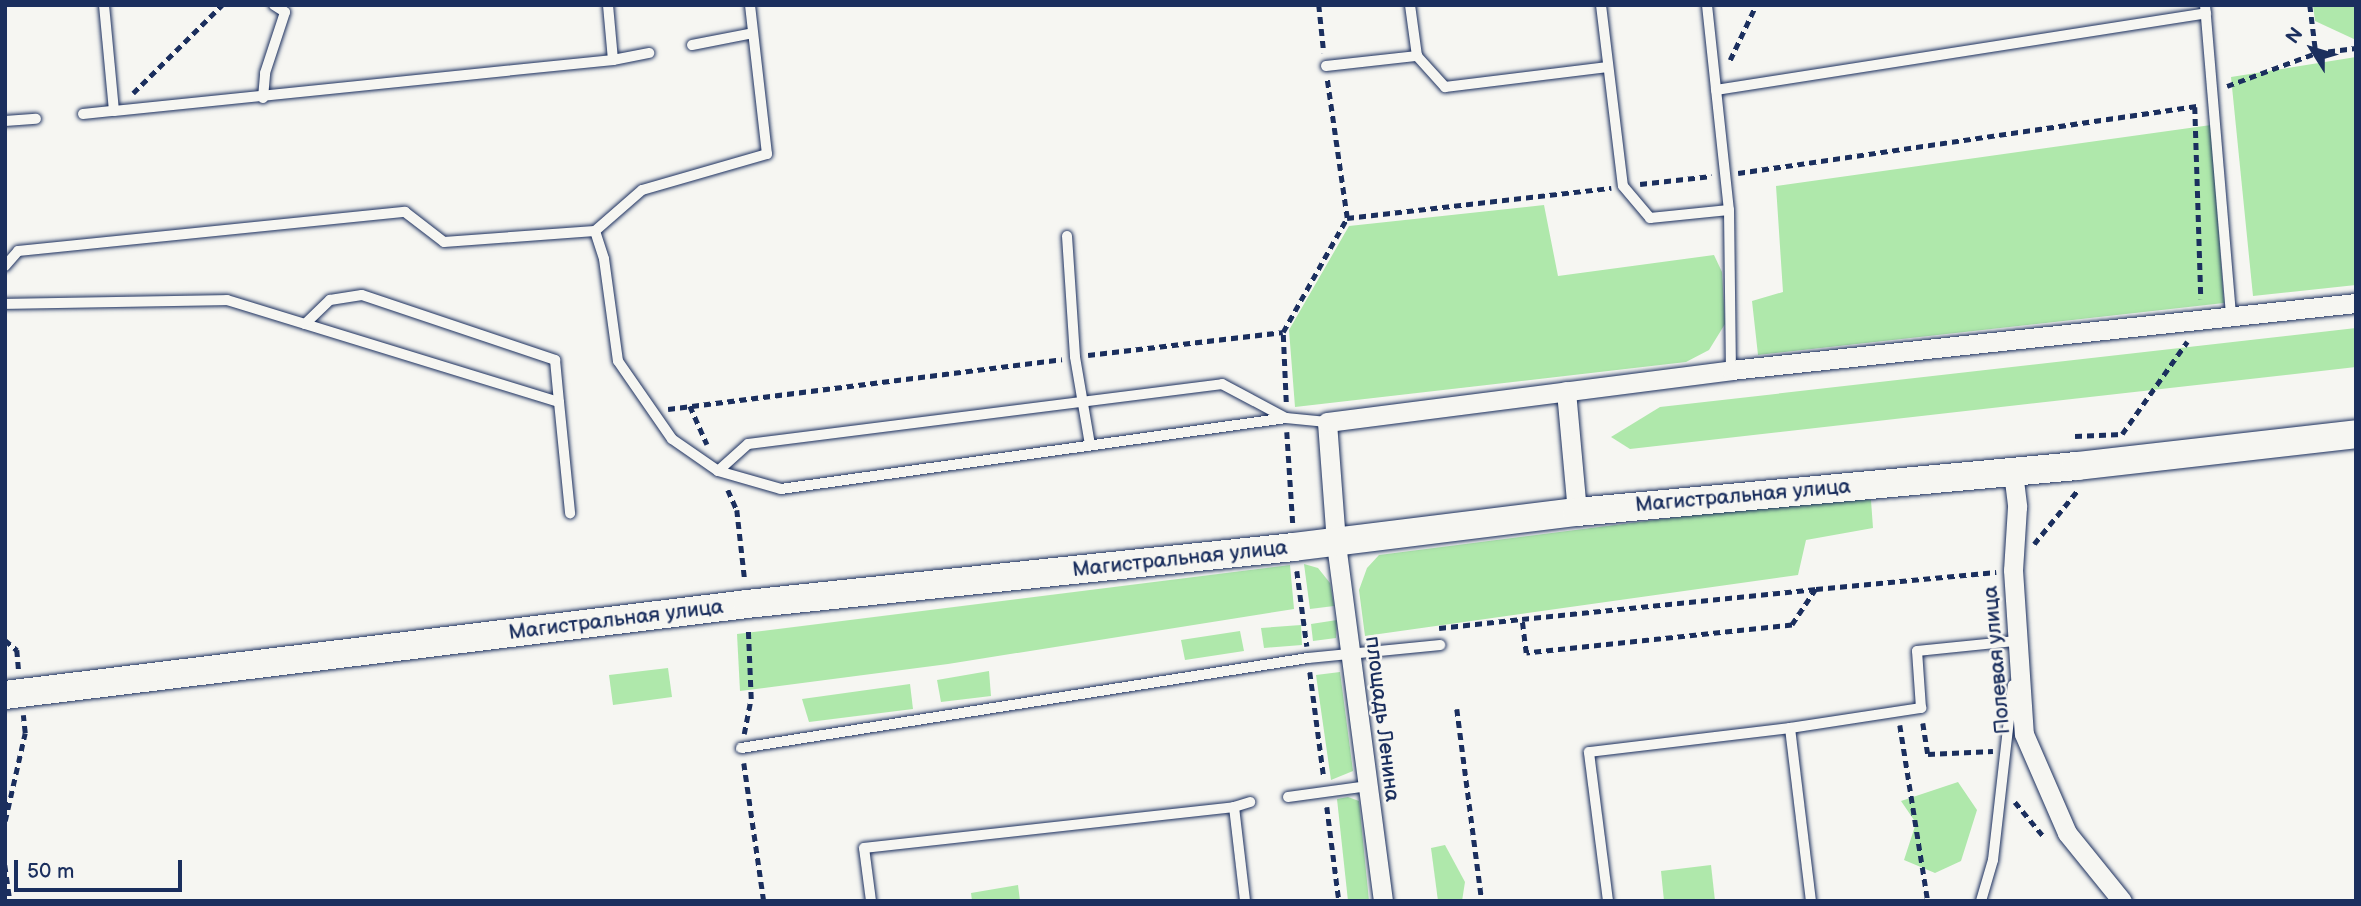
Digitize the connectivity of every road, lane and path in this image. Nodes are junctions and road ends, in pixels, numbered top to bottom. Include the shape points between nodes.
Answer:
1 (104, 5) edge
2 (222, 5) edge
3 (274, 5) edge
4 (608, 5) edge
5 (750, 5) edge
6 (1319, 5) edge
7 (1410, 5) edge
8 (1601, 5) edge
9 (1707, 5) edge
10 (1756, 5) edge
11 (2310, 5) edge
12 (2206, 9) edge
13 (753, 33) junction
14 (692, 45) dead end
15 (2356, 48) edge
16 (2316, 52) junction
17 (649, 53) dead end
18 (1417, 56) junction
19 (613, 60) junction
20 (1325, 66) junction
21 (1608, 67) junction
22 (1716, 90) junction
23 (264, 98) junction
24 (2214, 104) junction
25 (2195, 107) junction
26 (114, 111) junction
27 (83, 114) dead end
28 (36, 119) dead end
29 (5, 121) edge
30 (1725, 174) junction
31 (1623, 186) junction
32 (1729, 210) junction
33 (1347, 218) junction
34 (595, 231) junction
35 (1067, 236) dead end
36 (5, 266) edge
37 (2356, 303) edge
38 (5, 304) edge
39 (2231, 317) junction
40 (2202, 320) junction
41 (305, 324) junction
42 (1283, 332) junction
43 (1075, 357) junction
44 (1731, 370) junction
45 (1566, 391) junction
46 (1082, 401) junction
47 (559, 402) junction
48 (690, 406) junction
49 (649, 412) junction
50 (1286, 418) junction
51 (1327, 422) junction
52 (2356, 434) edge
53 (2075, 436) dead end
54 (1090, 445) junction
55 (718, 471) junction
56 (2013, 472) junction
57 (2078, 490) dead end
58 (1577, 512) junction
59 (570, 513) dead end
60 (1336, 542) junction
61 (1294, 547) junction
62 (2013, 570) junction
63 (1816, 589) junction
64 (747, 604) junction
65 (5, 640) edge
66 (2016, 641) junction
67 (1440, 645) dead end
68 (1351, 653) junction
69 (1308, 658) junction
70 (13, 694) edge
71 (1921, 708) junction
72 (1457, 709) dead end
73 (1898, 712) junction
74 (1790, 728) junction
75 (741, 748) junction
76 (2008, 750) junction
77 (1368, 786) junction
78 (1325, 792) junction
79 (1288, 797) dead end
80 (1250, 802) dead end
81 (1234, 807) junction
82 (5, 821) edge
83 (5, 865) edge
84 (10, 901) edge
85 (764, 901) edge
86 (872, 901) edge
87 (1245, 901) edge
88 (1339, 901) edge
89 (1383, 901) edge
90 (1482, 901) edge
91 (1608, 901) edge
92 (1811, 901) edge
93 (1928, 901) edge
94 (1981, 901) edge
95 (2122, 901) edge

1 - 26 lane
2 - 26 path
3 - 23 lane via 285,12 265,72
4 - 19 lane
5 - 13 lane
6 - 20 path
7 - 18 lane
8 - 21 lane
9 - 22 lane
10 - 22 path
11 - 16 path
12 - 22 lane
12 - 24 lane
13 - 14 lane
13 - 34 lane via 767,153 642,190
15 - 16 path
16 - 24 path via 2227,86
17 - 19 lane
18 - 20 lane
18 - 21 lane via 1445,86
19 - 23 lane
20 - 33 path
21 - 31 lane
22 - 30 lane
23 - 26 lane
24 - 25 path
24 - 39 lane
25 - 30 path
25 - 40 path
26 - 27 lane
28 - 29 lane
30 - 31 path
30 - 32 lane
31 - 32 lane via 1650,218
31 - 33 path
32 - 44 lane
33 - 42 path
34 - 36 lane via 444,242 405,212 18,251
34 - 49 lane via 604,259 618,361
35 - 43 lane
37 - 39 street
38 - 41 lane via 227,300
39 - 40 street
40 - 44 street
40 - 53 path via 2122,434
41 - 47 lane
41 - 47 lane via 330,300 362,295 555,360
42 - 43 path
42 - 50 path
43 - 46 lane
43 - 48 path
44 - 45 street
45 - 51 street
45 - 58 street
46 - 50 lane via 1223,384
46 - 54 lane
46 - 55 lane via 748,444
47 - 59 lane
48 - 49 path
48 - 55 path
49 - 55 lane via 672,439
50 - 51 lane
50 - 54 lane
50 - 61 path
51 - 60 street, площадь Ленина
52 - 56 main road, Магистральная улица
54 - 55 lane via 780,489
55 - 64 path via 737,510
56 - 58 main road, Магистральная улица
56 - 62 street, Полевая улица via 2017,508
57 - 62 path
58 - 60 main road, Магистральная улица
60 - 61 main road, Магистральная улица
60 - 68 street, площадь Ленина
61 - 64 main road, Магистральная улица
61 - 69 path
62 - 63 path
62 - 66 street, Полевая улица
63 - 63 path via 1792,625 1527,653 1522,619
64 - 70 main road, Магистральная улица
64 - 75 path via 751,699
65 - 70 path via 17,650
66 - 71 lane via 1917,651
66 - 76 lane
66 - 95 street, Полевая улица via 2024,734 2037,769 2067,832
67 - 68 lane
68 - 69 lane
68 - 77 street, площадь Ленина
69 - 75 lane
69 - 78 path
70 - 82 path via 25,733
71 - 73 lane
71 - 76 path via 1928,754
72 - 90 path
73 - 74 lane
73 - 93 path
74 - 91 lane via 1588,752
74 - 92 lane
75 - 85 path
76 - 94 lane via 1993,860
77 - 78 lane
77 - 89 street, площадь Ленина
78 - 79 lane
78 - 88 path
80 - 81 lane
81 - 86 lane via 864,848
81 - 87 lane
83 - 84 path

